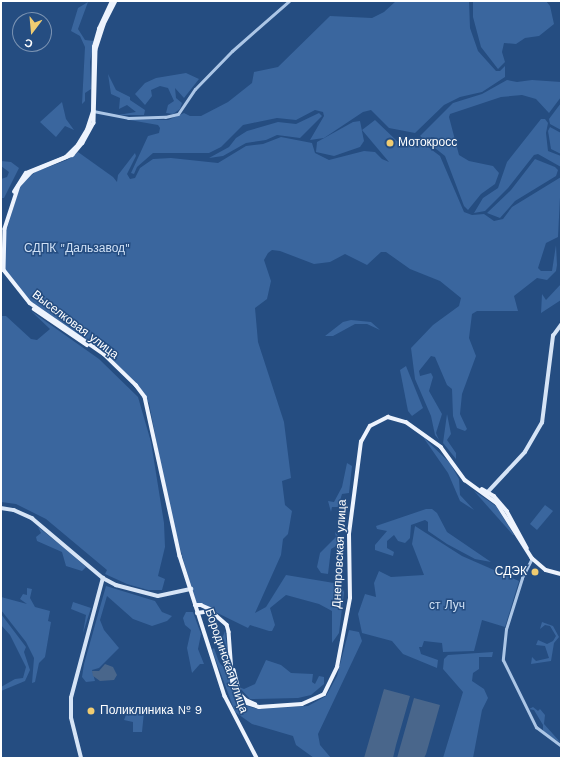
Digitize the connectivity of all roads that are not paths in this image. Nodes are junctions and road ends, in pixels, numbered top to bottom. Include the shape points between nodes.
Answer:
1 (112, 1) edge
2 (116, 1) edge
3 (289, 1) edge
4 (95, 111) junction
5 (561, 325) edge
6 (487, 493) junction
7 (1, 508) edge
8 (532, 558) junction
9 (561, 574) edge
10 (103, 578) junction
11 (190, 590) junction
12 (195, 605) junction
13 (197, 612) junction
14 (561, 746) edge
15 (81, 758) edge
16 (256, 758) edge

1 - 4 main road via 99,29 93,53
2 - 4 main road via 104,25 96,50
3 - 4 street via 232,51 195,89 178,114 128,118
4 - 11 main road, Выселковая улица via 75,149 58,160 30,170 18,182 3,231 2,271 33,308 102,356 140,392 151,425 172,532
5 - 6 main road via 553,336 542,423 525,452
6 - 8 main road via 505,514
6 - 12 main road, Днепровская улица via 467,479 441,444 409,421 387,415 369,425 360,442 353,486 347,544 350,588 341,642 326,689 312,700 259,705 242,698 236,684 230,627 204,606
6 - 13 main road, Днепровская улица via 465,480 436,443 406,422 395,417 384,417 366,430 358,460 350,517 348,544 351,588 343,641 328,690 312,702 259,707 241,700 233,686 229,630 222,618 211,611
7 - 10 main road via 14,510 32,518
8 - 9 main road via 547,571
8 - 14 street via 522,578 506,629 503,660 536,727
10 - 11 main road via 126,588 158,596
10 - 15 main road via 71,698 71,718
11 - 12 main road, Бородинская улица
12 - 13 main road, Бородинская улица
13 - 16 main road, Бородинская улица via 229,708

